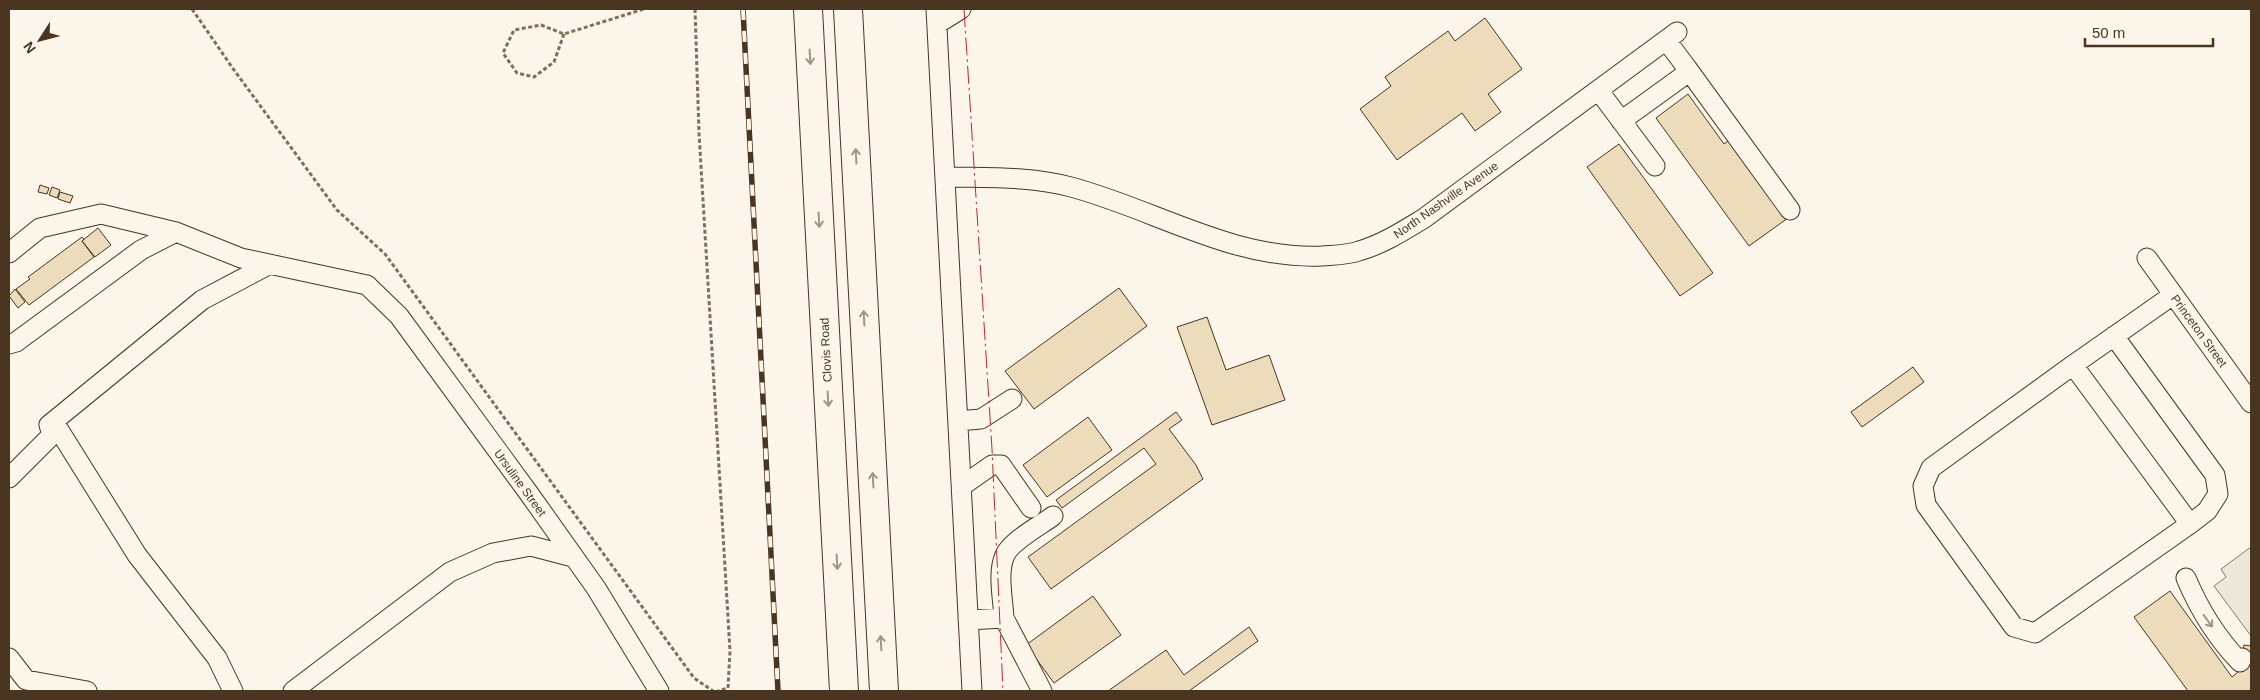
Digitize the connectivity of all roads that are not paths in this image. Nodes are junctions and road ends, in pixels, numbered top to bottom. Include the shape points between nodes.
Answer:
1 (808, 9) edge
2 (848, 9) edge
3 (961, 9) edge
4 (937, 16) edge
5 (1687, 68) junction
6 (1599, 91) junction
7 (1621, 121) junction
8 (1655, 166) dead end
9 (946, 177) junction
10 (1790, 210) dead end
11 (176, 232) junction
12 (9, 253) edge
13 (2147, 258) dead end
14 (270, 264) junction
15 (2173, 295) junction
16 (2114, 336) junction
17 (9, 344) edge
18 (2073, 365) junction
19 (1012, 399) dead end
20 (2251, 403) edge
21 (958, 421) junction
22 (54, 422) junction
23 (9, 478) edge
24 (962, 486) junction
25 (1031, 508) dead end
26 (1054, 516) dead end
27 (2190, 524) junction
28 (573, 556) junction
29 (2186, 578) dead end
30 (1004, 618) junction
31 (968, 620) junction
32 (9, 658) edge
33 (2242, 658) dead end
34 (22, 686) edge
35 (87, 691) edge
36 (233, 691) edge
37 (293, 691) edge
38 (659, 691) edge
39 (844, 691) edge
40 (884, 691) edge
41 (972, 691) edge
42 (1042, 691) edge

1 -> 39 highway, Clovis Road
40 -> 2 highway
3 - 4 street
4 - 9 street
5 - 6 street, North Nashville Avenue via 1672,36
5 - 7 street via 1686,74
5 - 10 street
6 - 7 street
6 - 9 street, North Nashville Avenue via 1424,218 1392,238 1359,252 1337,255 1275,255 1058,184 1020,179
7 - 8 street
9 - 21 street
11 - 12 street via 101,214 40,228
11 - 14 street via 241,258
11 - 17 street via 141,250
13 - 15 street, Princeton Street
14 - 22 street via 202,300
14 - 28 street, Ursuline Street via 367,285 400,316
15 - 16 street
15 - 20 street, Princeton Street
16 - 18 street
16 - 27 street via 2215,476 2218,494 2207,511
18 - 27 street
18 - 27 street via 1931,468 1923,486 1926,505 2014,627 2034,633
19 - 21 street via 981,418
21 - 24 street
22 - 23 street via 50,426 52,435
22 - 36 street via 137,555 218,658
24 - 25 street via 992,465 1002,465
24 - 31 street
26 - 30 street via 1010,547 1004,556
28 - 37 street via 531,546 493,553 450,572
28 - 38 street, Ursuline Street
29 -> 33 street via 2197,606 2240,662
30 - 31 street
30 - 42 street
31 - 41 street
32 - 34 street
34 - 35 street

